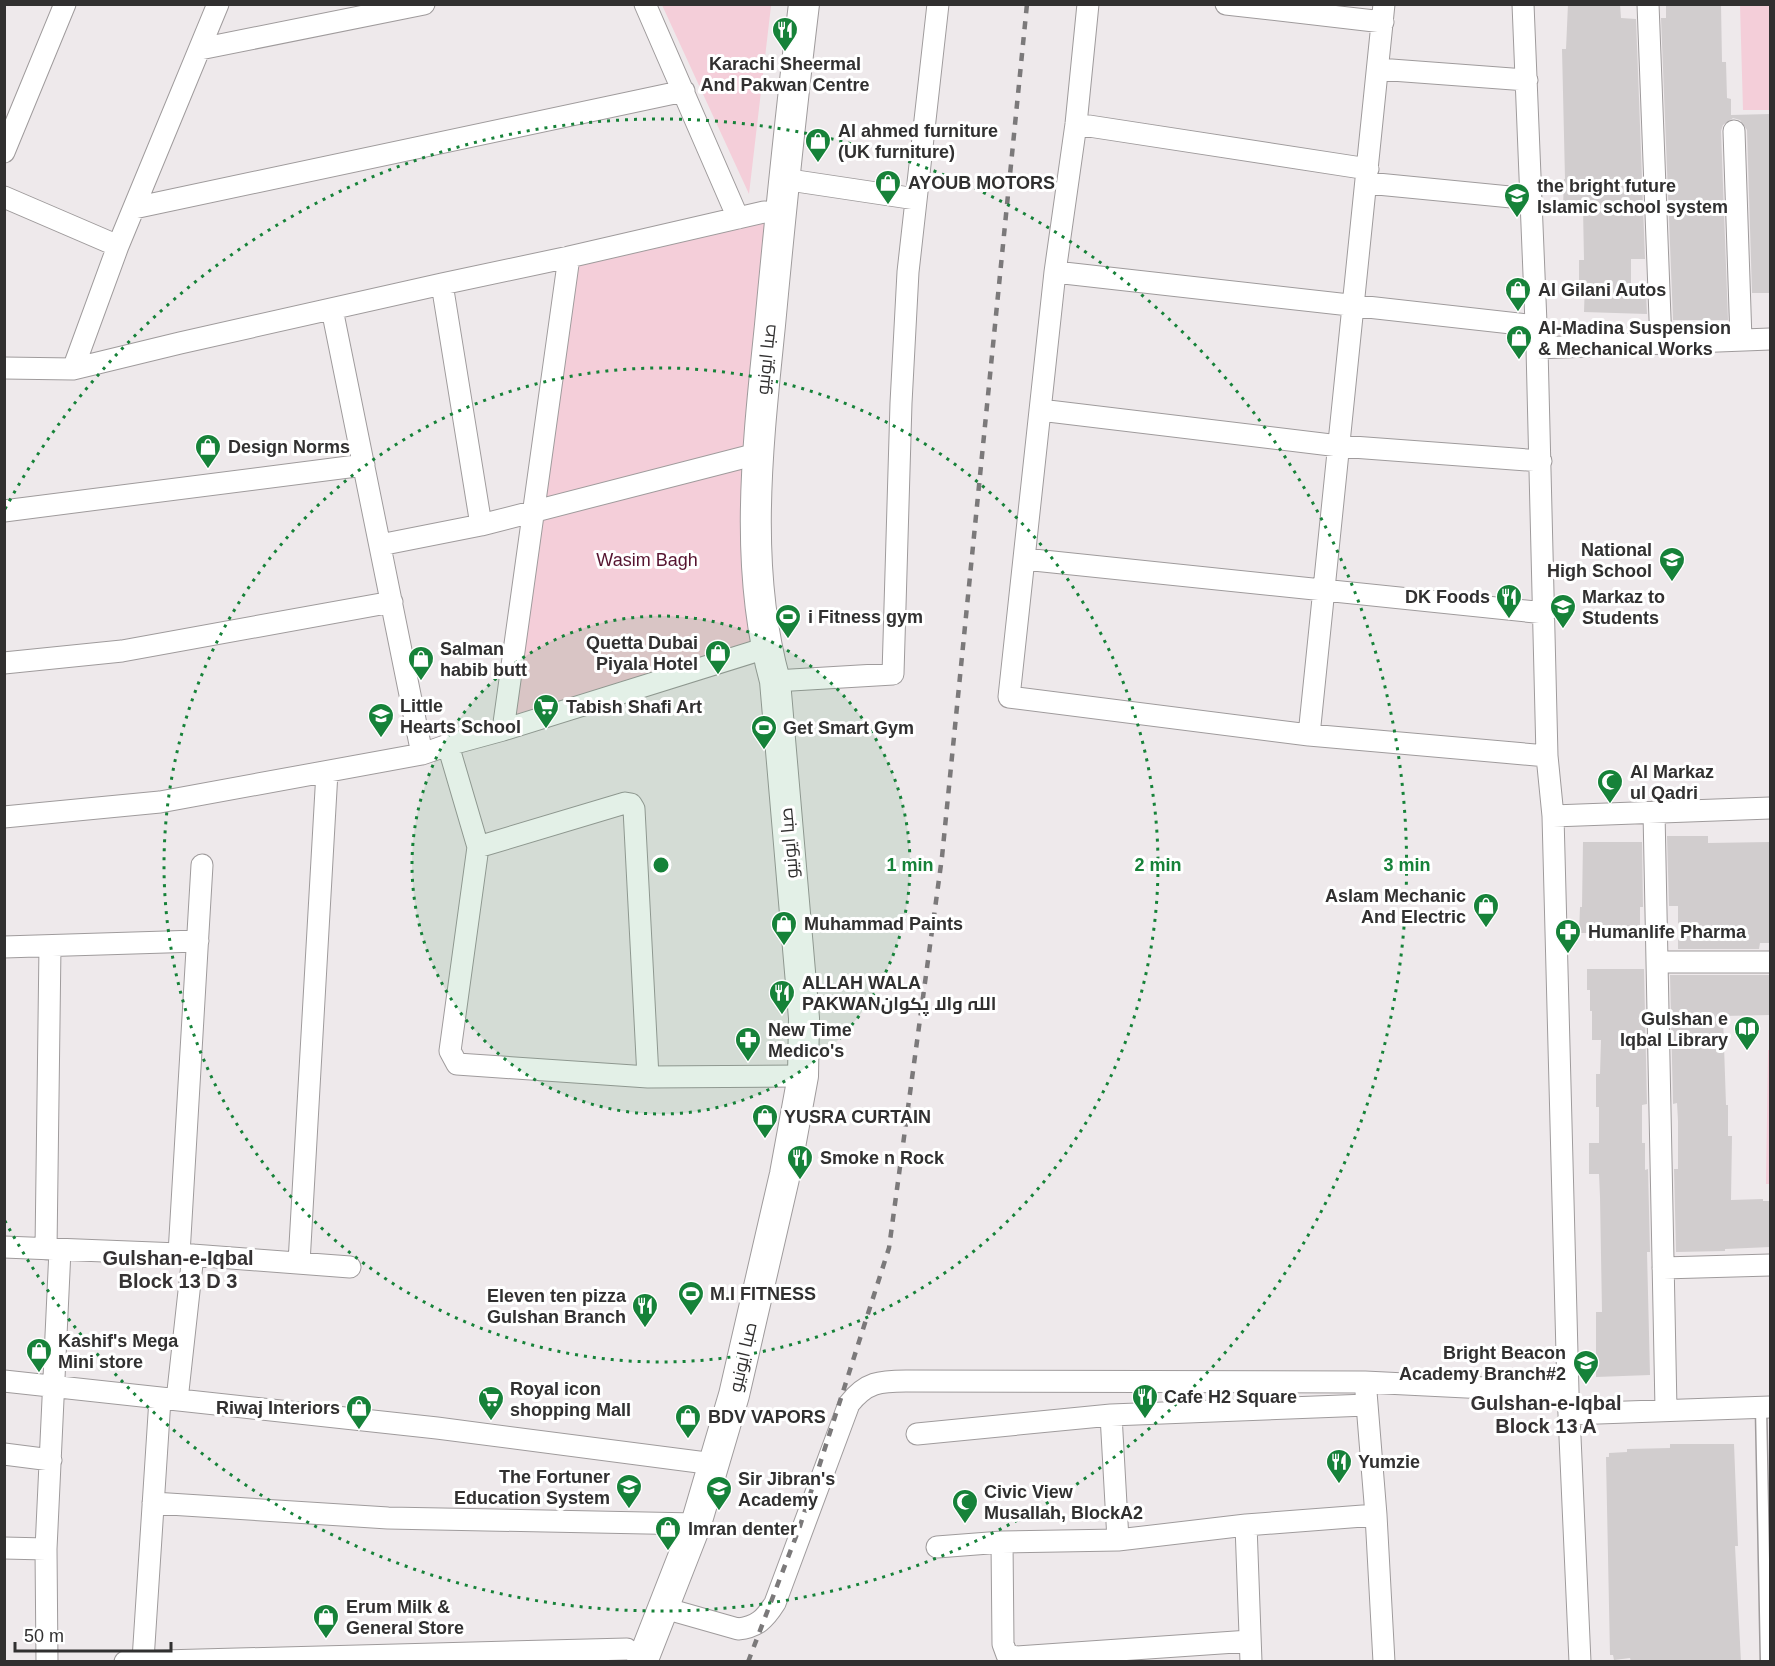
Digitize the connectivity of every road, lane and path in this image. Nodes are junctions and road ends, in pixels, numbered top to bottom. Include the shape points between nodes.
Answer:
1 (65, 4) edge
2 (218, 4) edge
3 (424, 4) edge
4 (645, 4) edge
5 (804, 4) edge
6 (938, 4) edge
7 (1088, 4) edge
8 (1226, 4) edge
9 (1524, 4) edge
10 (1648, 4) edge
11 (1383, 13) edge
12 (200, 49) junction
13 (1378, 69) junction
14 (1527, 80) junction
15 (684, 91) junction
16 (1076, 124) junction
17 (1734, 131) dead end
18 (4, 152) edge
19 (1367, 176) junction
20 (783, 179) junction
21 (4, 197) edge
22 (916, 199) junction
23 (1531, 199) junction
24 (134, 208) junction
25 (780, 213) junction
26 (738, 218) junction
27 (118, 246) junction
28 (569, 257) junction
29 (1055, 272) junction
30 (442, 284) junction
31 (1353, 306) junction
32 (332, 309) junction
33 (1537, 326) junction
34 (1770, 339) edge
35 (1741, 340) junction
36 (1661, 344) junction
37 (1537, 348) junction
38 (4, 368) edge
39 (73, 369) junction
40 (1040, 410) junction
41 (1339, 446) junction
42 (757, 454) junction
43 (1541, 461) junction
44 (364, 465) junction
45 (4, 511) edge
46 (534, 512) junction
47 (481, 525) junction
48 (380, 545) junction
49 (1024, 560) junction
50 (1324, 591) junction
51 (392, 603) junction
52 (1545, 613) junction
53 (766, 648) junction
54 (4, 663) edge
55 (775, 681) junction
56 (502, 730) junction
57 (1309, 735) junction
58 (448, 745) junction
59 (422, 754) junction
60 (1547, 756) junction
61 (327, 772) junction
62 (1770, 808) edge
63 (1654, 812) junction
64 (4, 816) edge
65 (1553, 816) junction
66 (478, 847) junction
67 (202, 865) dead end
68 (198, 941) junction
69 (50, 946) junction
70 (4, 947) edge
71 (1656, 962) junction
72 (1770, 962) edge
73 (803, 1076) junction
74 (648, 1077) junction
75 (4, 1247) edge
76 (53, 1249) junction
77 (186, 1255) junction
78 (299, 1263) junction
79 (1770, 1265) edge
80 (350, 1267) dead end
81 (1663, 1268) junction
82 (4, 1381) edge
83 (1365, 1382) junction
84 (54, 1388) junction
85 (1569, 1392) junction
86 (169, 1400) junction
87 (1367, 1405) junction
88 (1766, 1407) edge
89 (1666, 1410) junction
90 (1570, 1414) junction
91 (1111, 1415) junction
92 (917, 1434) dead end
93 (4, 1454) edge
94 (51, 1460) junction
95 (714, 1464) junction
96 (153, 1503) junction
97 (1376, 1515) junction
98 (696, 1524) junction
99 (1246, 1526) junction
100 (1118, 1540) junction
101 (1002, 1542) junction
102 (937, 1547) dead end
103 (4, 1548) edge
104 (46, 1549) junction
105 (661, 1618) junction
106 (1250, 1651) edge
107 (629, 1657) edge
108 (134, 1661) edge
109 (47, 1662) edge
110 (1384, 1662) edge
111 (1580, 1662) edge
112 (1766, 1662) edge

1 - 18 street
2 - 12 street
3 - 12 street
4 - 15 street
5 - 20 main road, صبا ایونیو
6 - 22 street
7 - 16 street
8 - 11 street
9 - 14 street
10 - 36 street
11 - 13 street
12 - 24 street
13 - 14 street
13 - 19 street
14 - 23 street
15 - 24 street
15 - 26 street
16 - 19 street
16 - 29 street
17 - 35 street
19 - 23 street
19 - 31 street
20 - 22 street
20 - 25 main road, صبا ایونیو
21 - 27 street
22 - 55 street via 901,403 893,674
23 - 33 street
24 - 27 street
25 - 26 street
25 - 42 main road, صبا ایونیو
26 - 28 street
27 - 39 street
28 - 30 street
28 - 46 street
29 - 31 street
29 - 40 street
30 - 32 street
30 - 47 street
31 - 33 street
31 - 41 street
32 - 39 street
32 - 44 street
33 - 37 street
34 - 35 street
35 - 36 street
36 - 37 street
37 - 43 street
38 - 39 street
40 - 41 street
40 - 49 street
41 - 43 street
41 - 50 street
42 - 46 street
42 - 53 main road, صبا ایونیو via 756,554
43 - 52 street
44 - 45 street
44 - 48 street
46 - 47 street
46 - 56 street
47 - 48 street
48 - 51 street
49 - 50 street
49 - 57 street via 1010,697
50 - 52 street
50 - 57 street
51 - 54 street via 122,651
51 - 59 street
52 - 60 street
53 - 55 main road, صبا ایونیو
53 - 56 street
55 - 73 main road, صبا ایونیو via 804,1018
56 - 58 street
57 - 60 street
58 - 59 street
58 - 66 street
59 - 61 street
60 - 65 street
61 - 64 street via 160,802
61 - 78 street
62 - 63 street
63 - 65 street
63 - 71 street
65 - 85 street
66 - 74 street via 452,1058 457,1064
66 - 74 street via 631,804
67 - 68 street
68 - 69 street
68 - 77 street
69 - 70 street
69 - 76 street
71 - 72 street
71 - 81 street
73 - 74 street
73 - 95 main road, صبا ایونیو via 760,1283
75 - 76 street
76 - 77 street
76 - 84 street
77 - 78 street
77 - 86 street
78 - 80 street
79 - 81 street
81 - 89 street
82 - 84 street
83 - 85 street
83 - 87 street
83 - 105 street via 886,1381 871,1385 859,1391 849,1404 775,1603 765,1619 751,1628 738,1629
84 - 86 street
84 - 94 street
85 - 90 street
86 - 95 street via 437,1428
86 - 96 street
87 - 91 street
87 - 97 street
88 - 89 street
88 - 112 lane
89 - 90 street
90 - 111 street
91 - 92 street
91 - 100 street
93 - 94 street
94 - 104 street
95 - 98 main road, صبا ایونیو
96 - 98 street via 388,1518
96 - 108 street
97 - 99 street
97 - 110 street
98 - 105 main road, صبا ایونیو
99 - 100 street
99 - 106 street
100 - 101 street
101 - 102 street
101 - 106 street via 1003,1644 1007,1655
103 - 104 street
104 - 109 street
105 - 107 main road, صبا ایونیو
107 - 108 street

